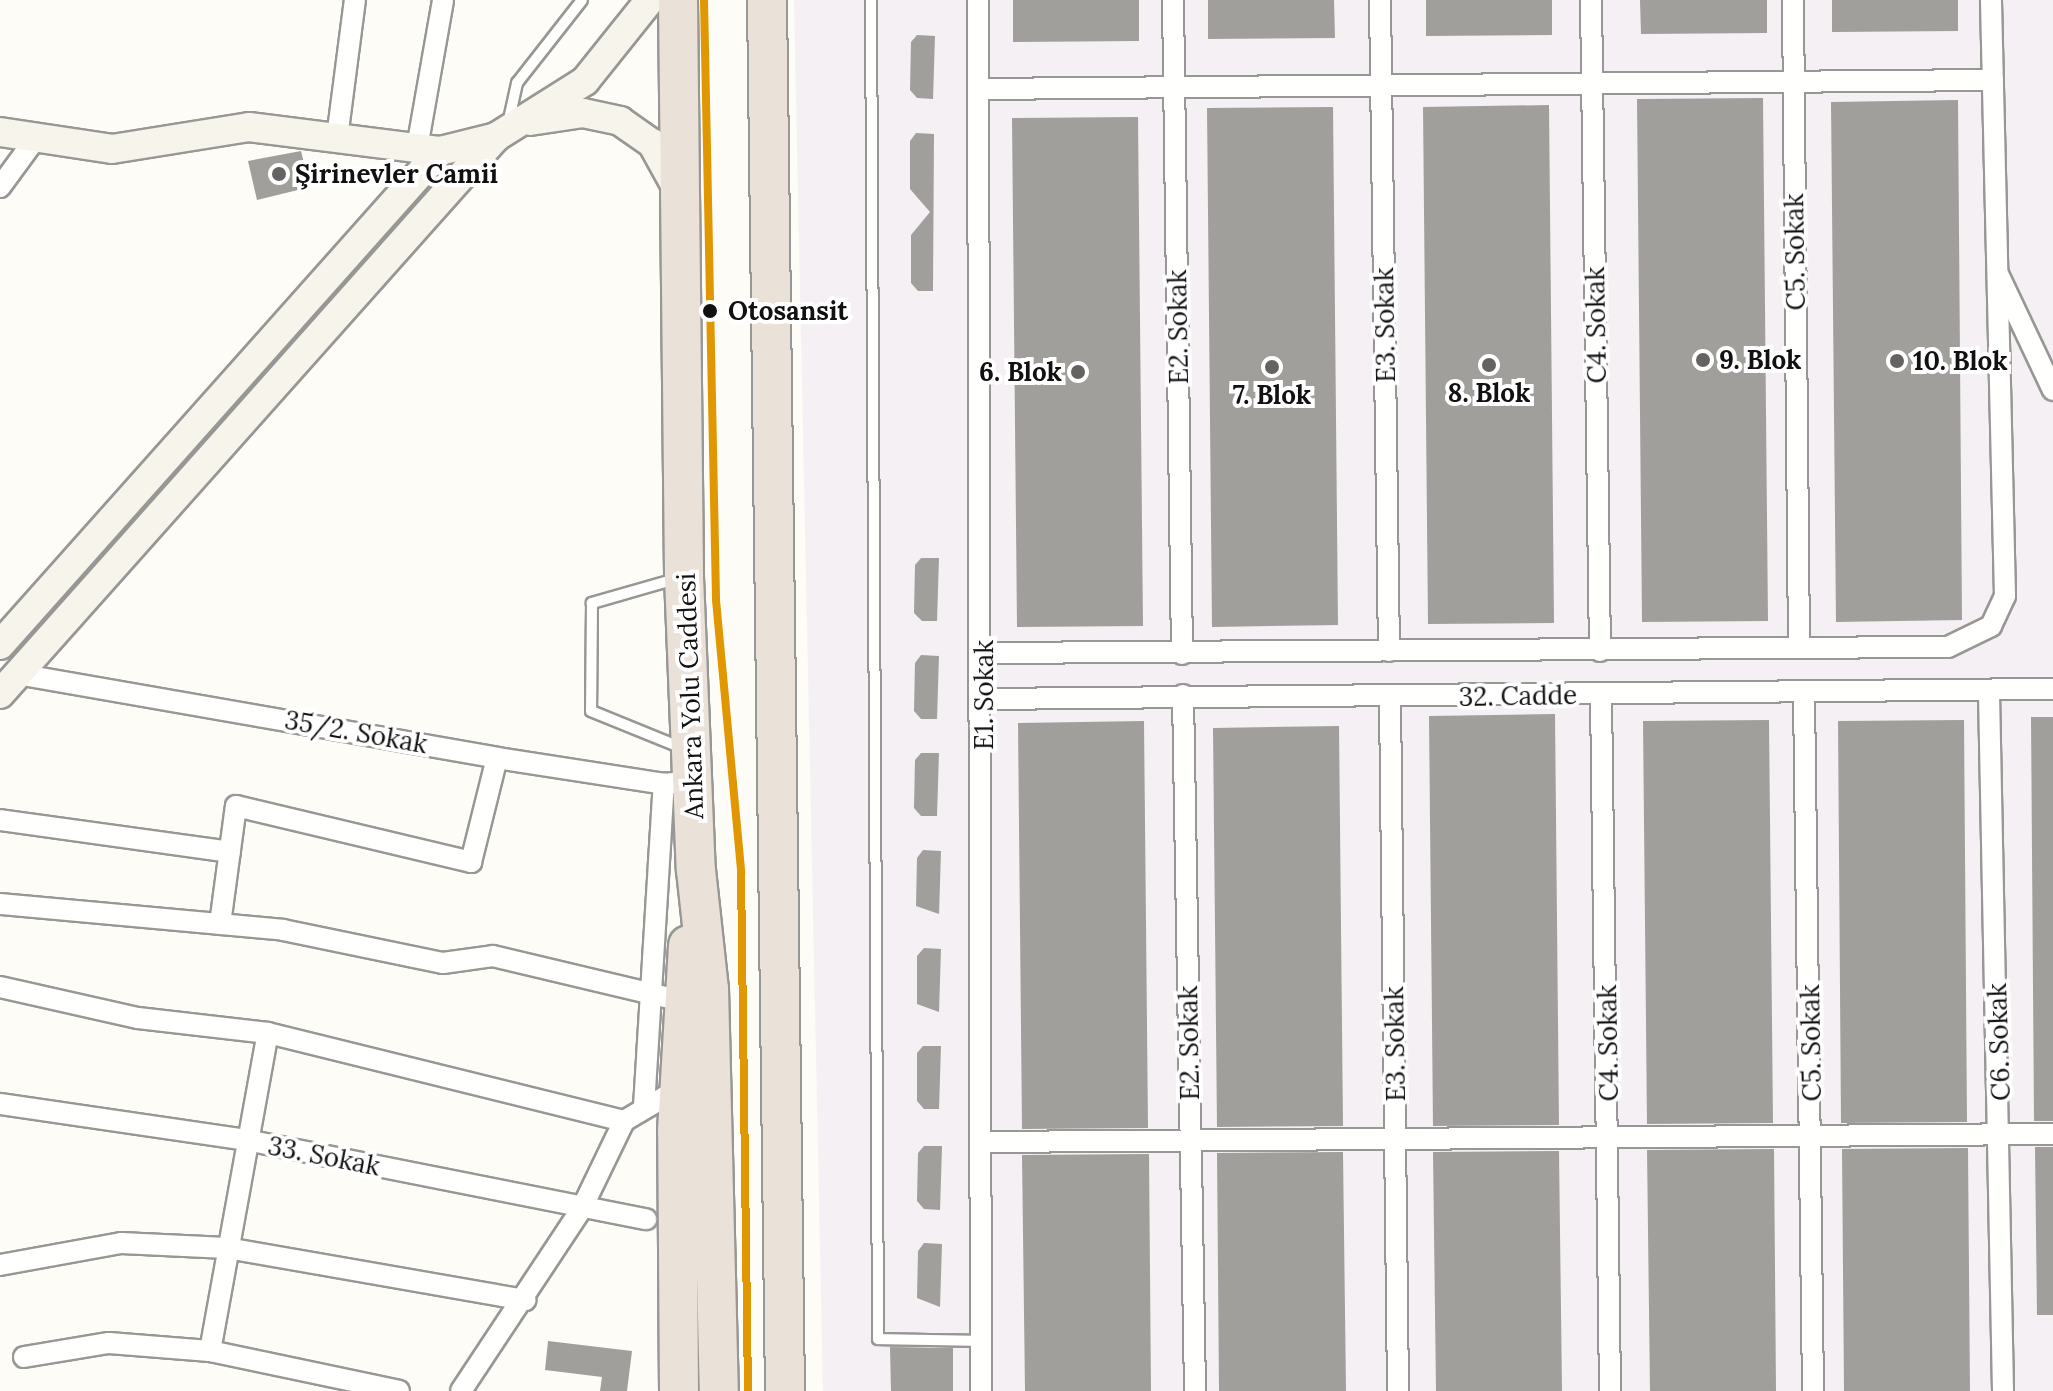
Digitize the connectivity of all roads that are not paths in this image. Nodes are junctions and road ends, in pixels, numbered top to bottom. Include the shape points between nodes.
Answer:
1 (355, 0) edge
2 (443, 0) edge
3 (582, 0) edge
4 (650, 0) edge
5 (678, 0) edge
6 (767, 0) edge
7 (871, 0) edge
8 (978, 0) edge
9 (1173, 0) edge
10 (1380, 0) edge
11 (1591, 0) edge
12 (1793, 0) edge
13 (1991, 0) edge
14 (1993, 80) junction
15 (1794, 82) junction
16 (1592, 83) junction
17 (1382, 85) junction
18 (1175, 87) junction
19 (979, 89) junction
20 (507, 131) junction
21 (0, 132) edge
22 (36, 138) junction
23 (337, 138) junction
24 (429, 149) junction
25 (0, 187) edge
26 (681, 195) junction
27 (1996, 268) junction
28 (2053, 390) edge
29 (684, 577) junction
30 (0, 645) edge
31 (1799, 648) junction
32 (1389, 651) junction
33 (1600, 651) junction
34 (984, 653) junction
35 (1182, 654) junction
36 (9, 684) edge
37 (2053, 689) edge
38 (1989, 693) junction
39 (1601, 694) junction
40 (1804, 694) junction
41 (1183, 695) junction
42 (1390, 698) junction
43 (984, 699) junction
44 (497, 758) junction
45 (684, 772) junction
46 (777, 794) junction
47 (0, 820) edge
48 (230, 852) junction
49 (696, 870) junction
50 (0, 904) edge
51 (220, 924) junction
52 (0, 987) edge
53 (667, 996) junction
54 (268, 1033) junction
55 (678, 1089) junction
56 (0, 1104) edge
57 (644, 1107) junction
58 (624, 1121) junction
59 (2053, 1134) edge
60 (2002, 1135) junction
61 (1812, 1136) junction
62 (1610, 1138) junction
63 (1396, 1139) junction
64 (246, 1140) junction
65 (1190, 1141) junction
66 (984, 1142) junction
67 (582, 1208) junction
68 (646, 1219) dead end
69 (227, 1248) junction
70 (0, 1265) edge
71 (526, 1300) junction
72 (981, 1341) junction
73 (210, 1351) junction
74 (24, 1357) dead end
75 (399, 1391) edge
76 (461, 1391) edge
77 (679, 1391) edge
78 (719, 1391) edge
79 (785, 1391) edge
80 (811, 1391) edge
81 (981, 1391) edge
82 (1195, 1391) edge
83 (1398, 1391) edge
84 (1610, 1391) edge
85 (1813, 1391) edge
86 (2003, 1391) edge

1 - 23 street
2 - 24 street
3 - 20 lane via 517,83
4 - 20 main road via 585,81
5 - 26 highway, Ankara Yolu Caddesi
6 - 46 highway
7 - 72 lane via 878,1339
8 - 19 street, E1. Sokak
9 - 18 street, E2. Sokak
10 - 17 street, E3. Sokak
11 - 16 street, C4. Sokak
12 - 15 street, C5. Sokak
13 - 14 street
14 - 15 street
14 - 27 street
15 - 16 street
15 - 31 street, C5. Sokak
16 - 17 street
16 - 33 street, C4. Sokak
17 - 18 street
17 - 32 street, E3. Sokak
18 - 19 street
18 - 35 street, E2. Sokak
19 - 34 street, E1. Sokak
20 - 24 main road
20 - 26 main road via 583,113 620,121 652,143
20 - 36 main road
21 - 22 main road
22 - 23 main road via 112,149 249,127
22 - 25 street
23 - 24 main road
24 - 30 main road
26 - 29 highway, Ankara Yolu Caddesi
27 - 28 street
27 - 31 street, 32. Cadde via 2005,596 1991,626 1948,647
29 - 45 highway, Ankara Yolu Caddesi
29 - 45 lane via 592,603 591,711
31 - 33 street, 32. Cadde
32 - 33 street, 32. Cadde
32 - 35 street, 32. Cadde
34 - 35 street, 32. Cadde
34 - 43 street, E1. Sokak
36 - 44 street, 35/2. Sokak
37 - 38 street, 32. Cadde
38 - 40 street, 32. Cadde
38 - 60 street, C6. Sokak
39 - 40 street, 32. Cadde
39 - 42 street, 32. Cadde
39 - 62 street, C4. Sokak
40 - 61 street, C5. Sokak
41 - 42 street, 32. Cadde
41 - 43 street, 32. Cadde
41 - 65 street, E2. Sokak
42 - 63 street, E3. Sokak
43 - 66 street, E1. Sokak
44 - 45 street, 35/2. Sokak
44 - 48 street via 471,862 236,806
45 - 49 highway, Ankara Yolu Caddesi
45 - 53 street
46 - 79 highway
46 - 80 highway via 804,1105
47 - 48 street
48 - 51 street
49 - 53 highway
49 - 78 highway, Ankara Yolu Caddesi via 709,989
50 - 51 street
51 - 53 street via 283,930 443,963 493,956
52 - 54 street via 138,1018
53 - 55 highway
53 - 57 street
54 - 58 street
54 - 64 street
55 - 57 street
55 - 77 highway
56 - 64 street, 33. Sokak
57 - 58 street
58 - 67 street
59 - 60 street
60 - 61 street
60 - 86 street, C6. Sokak
61 - 62 street
61 - 85 street, C5. Sokak
62 - 63 street
62 - 84 street, C4. Sokak
63 - 65 street
63 - 83 street, E3. Sokak
64 - 67 street, 33. Sokak
64 - 69 street
65 - 66 street
65 - 82 street, E2. Sokak
66 - 72 street, E1. Sokak
67 - 68 street, 33. Sokak
67 - 71 street
69 - 70 street via 121,1243
69 - 71 street
69 - 73 street
71 - 76 street
72 - 81 street, E1. Sokak
73 - 74 street via 109,1343
73 - 75 street

